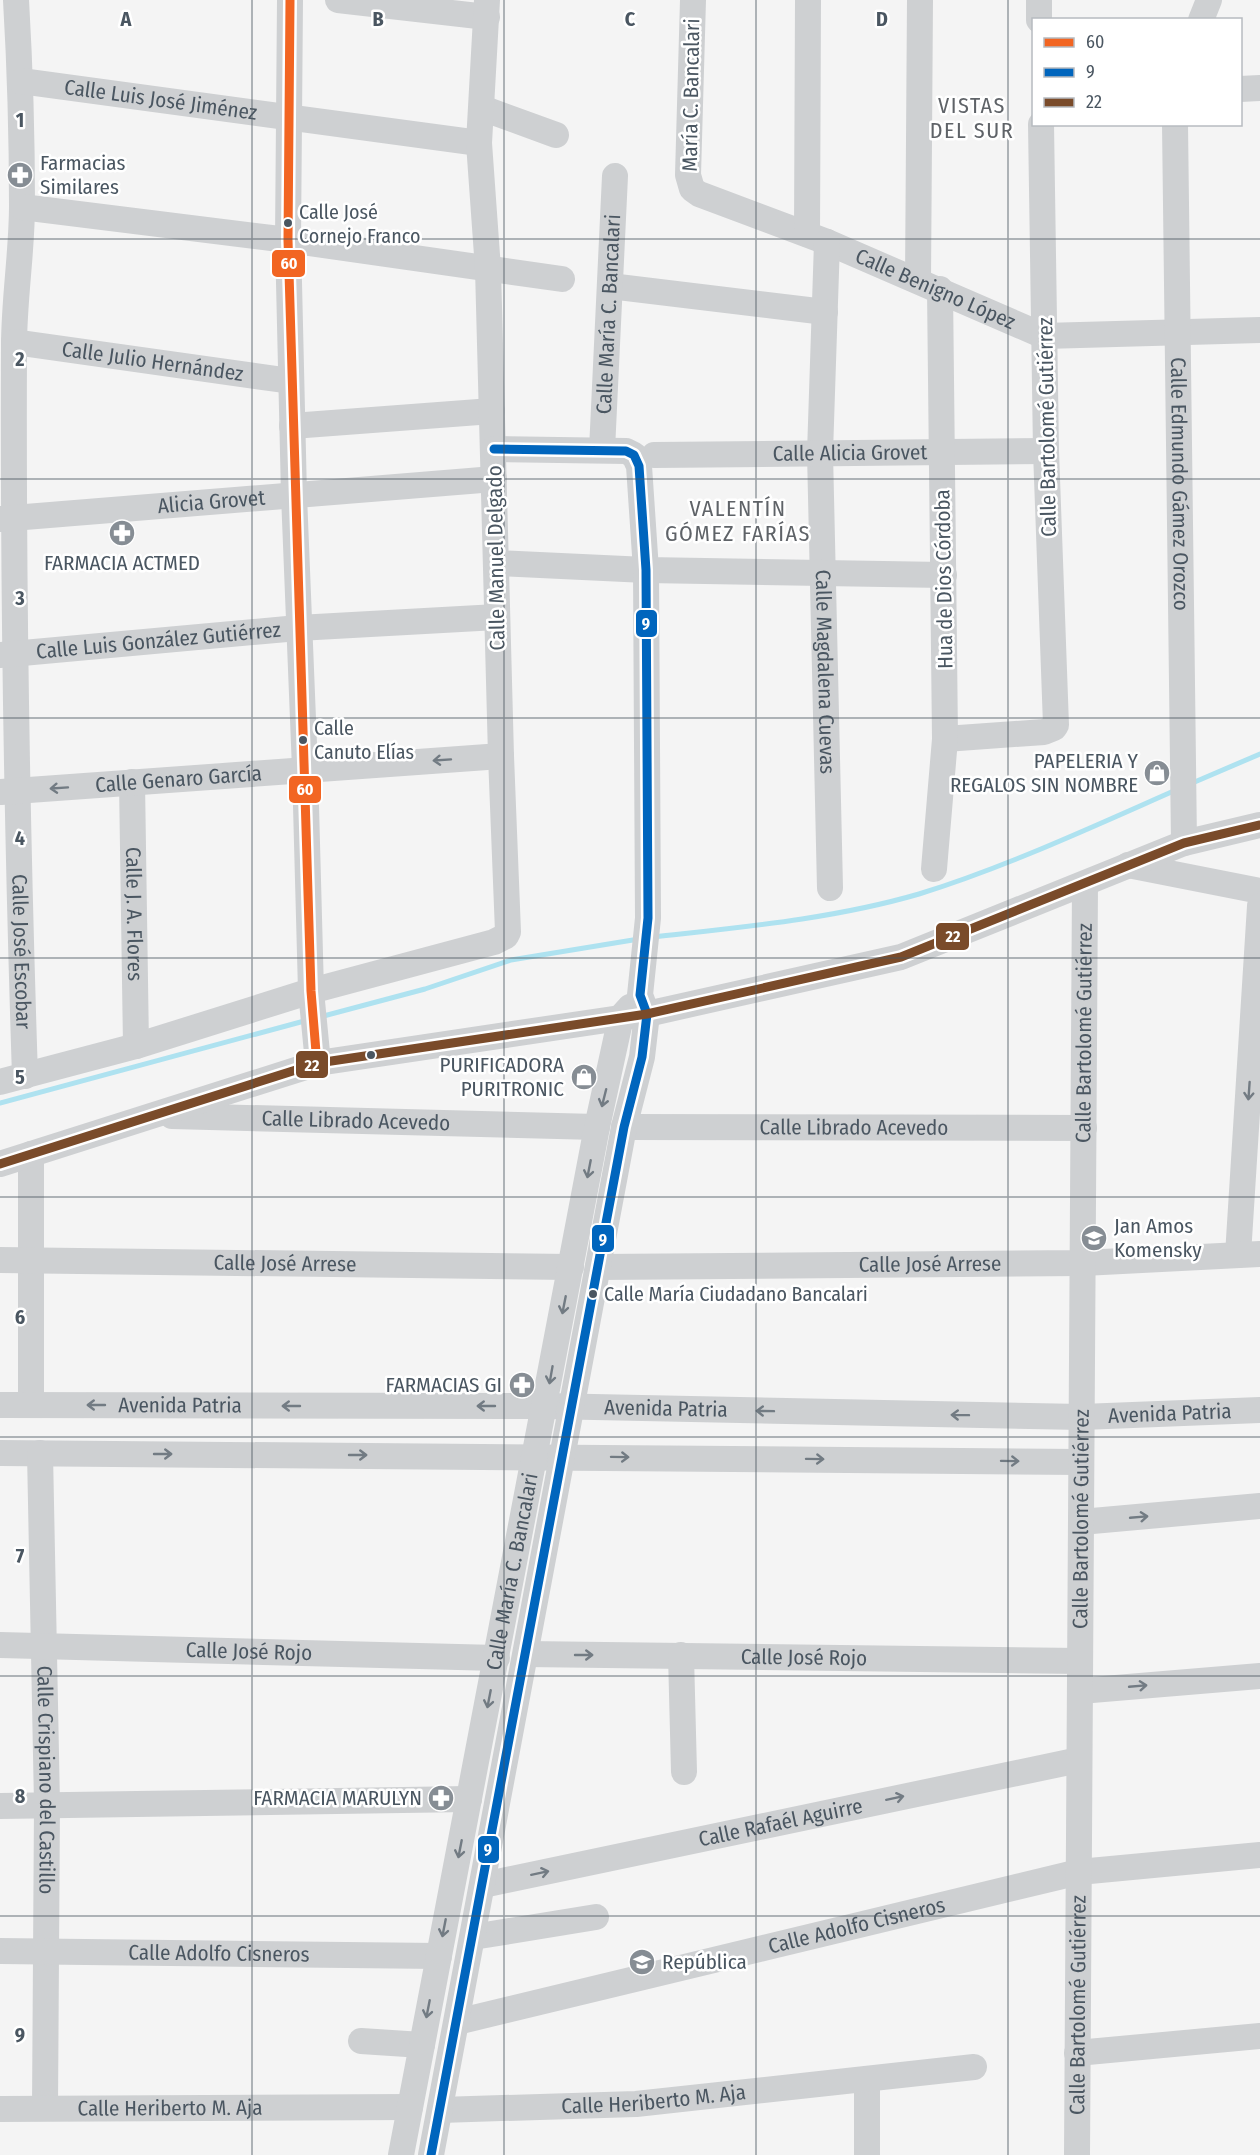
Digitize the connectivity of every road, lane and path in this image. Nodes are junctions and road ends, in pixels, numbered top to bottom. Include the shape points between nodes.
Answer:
1 (16, 0) edge
2 (290, 0) edge
3 (338, 0) edge
4 (693, 0) edge
5 (808, 0) edge
6 (920, 0) edge
7 (1038, 0) edge
8 (1209, 0) edge
9 (487, 9) edge
10 (1039, 18) edge
11 (1202, 18) edge
12 (1260, 88) edge
13 (1242, 89) edge
14 (14, 96) edge
15 (482, 108) junction
16 (289, 116) junction
17 (1041, 126) edge
18 (1175, 126) edge
19 (556, 135) dead end
20 (479, 143) junction
21 (615, 176) dead end
22 (692, 189) joint
23 (22, 207) junction
24 (817, 238) junction
25 (288, 240) junction
26 (10, 243) edge
27 (488, 269) junction
28 (562, 279) dead end
29 (929, 285) junction
30 (610, 286) junction
31 (825, 312) junction
32 (1260, 330) edge
33 (1176, 332) junction
34 (1044, 336) junction
35 (14, 342) junction
36 (7, 380) edge
37 (291, 381) junction
38 (492, 411) junction
39 (292, 426) junction
40 (494, 449) junction
41 (602, 450) junction
42 (1046, 451) junction
43 (942, 452) junction
44 (820, 453) junction
45 (644, 455) junction
46 (494, 479) junction
47 (294, 495) junction
48 (7, 519) edge
49 (496, 563) junction
50 (645, 570) junction
51 (823, 573) junction
52 (944, 575) junction
53 (497, 618) junction
54 (298, 628) junction
55 (8, 654) edge
56 (945, 739) junction
57 (501, 756) junction
58 (305, 768) junction
59 (132, 782) junction
60 (8, 791) edge
61 (1260, 825) edge
62 (1184, 843) junction
63 (1126, 865) junction
64 (934, 869) dead end
65 (1085, 884) junction
66 (830, 888) dead end
67 (1260, 891) edge
68 (1260, 906) edge
69 (10, 928) edge
70 (311, 995) junction
71 (643, 997) junction
72 (621, 1017) junction
73 (136, 1046) junction
74 (316, 1053) junction
75 (25, 1076) junction
76 (0, 1082) edge
77 (151, 1115) junction
78 (597, 1127) junction
79 (624, 1127) junction
80 (1084, 1128) junction
81 (31, 1154) junction
82 (0, 1164) edge
83 (1249, 1255) edge
84 (0, 1260) edge
85 (29, 1261) junction
86 (1083, 1263) junction
87 (571, 1267) junction
88 (598, 1267) junction
89 (0, 1405) edge
90 (31, 1405) junction
91 (545, 1406) junction
92 (571, 1407) junction
93 (1260, 1410) edge
94 (1082, 1417) junction
95 (0, 1453) edge
96 (40, 1453) junction
97 (535, 1456) junction
98 (562, 1456) junction
99 (1081, 1462) junction
100 (1260, 1506) edge
101 (1081, 1522) junction
102 (44, 1644) junction
103 (0, 1645) edge
104 (525, 1654) junction
105 (681, 1655) junction
106 (497, 1658) junction
107 (1080, 1661) junction
108 (1260, 1676) edge
109 (1080, 1692) junction
110 (1079, 1760) junction
111 (684, 1772) dead end
112 (469, 1799) junction
113 (47, 1804) junction
114 (0, 1806) edge
115 (1260, 1856) edge
116 (1079, 1872) junction
117 (483, 1885) junction
118 (596, 1917) dead end
119 (473, 1937) junction
120 (0, 1951) edge
121 (44, 1951) junction
122 (439, 1956) junction
123 (457, 2022) junction
124 (1260, 2036) edge
125 (361, 2041) dead end
126 (422, 2045) junction
127 (1077, 2053) junction
128 (974, 2067) dead end
129 (867, 2079) junction
130 (410, 2107) junction
131 (45, 2108) junction
132 (0, 2109) edge
133 (440, 2110) junction
134 (401, 2155) edge
135 (431, 2155) edge
136 (867, 2155) edge
137 (1077, 2155) edge

1 - 14 street, Calle José Escobar
2 - 16 street
3 - 9 street
4 - 22 street, María C. Bancalari via 688,174
5 - 24 street, Calle Magdalena Cuevas
6 - 29 street, Hua de Dios Córdoba
7 - 10 street
8 - 11 street
9 - 15 street, Calle Manuel Delgado
12 - 13 street
14 - 16 street, Calle Luis José Jiménez
14 - 23 street, Calle José Escobar
15 - 19 street
15 - 20 street, Calle Manuel Delgado
16 - 20 street, Calle Luis José Jiménez
16 - 25 street
17 - 34 street, Calle Bartolomé Gutiérrez
18 - 33 street, Calle Edmundo Gámez Orozco
20 - 27 street, Calle Manuel Delgado
21 - 30 street, Calle María C. Bancalari
22 - 24 street, Calle Benigno López
23 - 25 street
23 - 26 street, Calle José Escobar
24 - 29 street, Calle Benigno López
24 - 31 street, Calle Magdalena Cuevas
25 - 27 street
25 - 37 street
26 - 35 street, Calle José Escobar
27 - 28 street
27 - 38 street, Calle Manuel Delgado
29 - 34 street, Calle Benigno López
29 - 43 street, Hua de Dios Córdoba
30 - 31 street
30 - 41 street, Calle María C. Bancalari
31 - 44 street, Calle Magdalena Cuevas
32 - 33 street, Calle Benigno López
33 - 34 street, Calle Benigno López
33 - 62 street, Calle Edmundo Gámez Orozco
34 - 42 street, Calle Bartolomé Gutiérrez
35 - 36 street, Calle José Escobar
35 - 37 street, Calle Julio Hernández
36 - 48 street, Calle José Escobar
37 - 39 street
38 - 39 street
38 - 40 street, Calle Manuel Delgado
39 - 47 street
40 - 41 street, Calle Alicia Grovet
40 - 46 street, Calle Manuel Delgado
41 - 45 street, Calle Alicia Grovet
42 - 43 street, Calle Alicia Grovet
42 - 56 street, Calle Bartolomé Gutiérrez via 1054,728
43 - 44 street, Calle Alicia Grovet
43 - 52 street, Hua de Dios Córdoba
44 - 45 street, Calle Alicia Grovet
44 - 51 street, Calle Magdalena Cuevas
45 - 50 street, Calle María C. Bancalari via 639,466
46 - 47 street, Alicia Grovet
46 - 49 street, Calle Manuel Delgado
47 - 48 street, Alicia Grovet
47 - 54 street
48 - 55 street, Calle José Escobar
49 - 50 street
49 - 53 street, Calle Manuel Delgado
50 - 51 street
50 - 71 street, Calle María C. Bancalari via 648,918
51 - 52 street
51 - 66 street, Calle Magdalena Cuevas
52 - 56 street, Hua de Dios Córdoba
53 - 54 street, Calle Luis González Gutiérrez
53 - 57 street, Calle Manuel Delgado
54 - 55 street, Calle Luis González Gutiérrez
54 - 58 street
55 - 60 street, Calle José Escobar
56 - 64 street, Hua de Dios Córdoba
57 -> 58 street, Calle Genaro García
57 - 70 street, Calle Manuel Delgado via 509,927 506,936
58 - 59 street, Calle Genaro García
58 - 70 street
59 -> 60 street, Calle Genaro García
59 - 73 street, Calle J. A. Flores
60 - 69 street, Calle José Escobar
61 - 62 street
62 - 63 street
63 - 65 street
63 - 67 street
65 - 71 street via 901,957
65 - 80 street, Calle Bartolomé Gutiérrez
68 -> 83 street
69 - 75 street, Calle José Escobar
70 - 73 street
70 - 74 street
71 - 72 street
71 - 79 street, Calle María C. Bancalari via 642,1057
72 - 74 street
72 -> 78 street, Calle María C. Bancalari
73 - 75 street
74 - 77 street
75 - 76 street
77 - 78 street, Calle Librado Acevedo
77 - 81 street
78 -> 87 street, Calle María C. Bancalari
79 - 80 street, Calle Librado Acevedo
79 - 88 street, Calle María C. Bancalari
80 - 86 street, Calle Bartolomé Gutiérrez
81 - 82 street
81 - 85 street
83 - 86 street, Calle José Arrese
84 - 85 street, Calle José Arrese
85 - 87 street, Calle José Arrese
85 - 90 street
86 - 88 street, Calle José Arrese
86 - 94 street, Calle Bartolomé Gutiérrez
87 -> 91 street, Calle María C. Bancalari
88 - 92 street, Calle María C. Bancalari
89 - 90 street, Avenida Patria
91 -> 90 street, Avenida Patria
91 - 92 street, Avenida Patria
91 - 97 street, Calle María C. Bancalari
94 -> 92 street, Avenida Patria
92 - 98 street, Calle María C. Bancalari
93 - 94 street, Avenida Patria
94 - 99 street, Calle Bartolomé Gutiérrez
95 - 96 street
96 -> 97 street
96 - 102 street, Calle Crispiano del Castillo
97 - 98 street
97 - 106 street, Calle María C. Bancalari
98 -> 99 street
98 - 104 street, Calle María C. Bancalari
99 - 101 street, Calle Bartolomé Gutiérrez
101 -> 100 street
101 - 107 street, Calle Bartolomé Gutiérrez
102 - 103 street, Calle José Rojo
102 - 106 street, Calle José Rojo
102 - 113 street, Calle Crispiano del Castillo
104 -> 105 street, Calle José Rojo
104 - 117 street, Calle María C. Bancalari
105 - 107 street, Calle José Rojo
105 - 111 street
106 -> 112 street, Calle María C. Bancalari
107 - 109 street, Calle Bartolomé Gutiérrez
109 -> 108 street
109 - 110 street, Calle Bartolomé Gutiérrez
110 - 116 street, Calle Bartolomé Gutiérrez
117 -> 110 street, Calle Rafaél Aguirre
112 - 113 street
112 -> 122 street, Calle María C. Bancalari
113 - 114 street
113 - 121 street, Calle Crispiano del Castillo
115 - 116 street, Calle Adolfo Cisneros
116 - 123 street, Calle Adolfo Cisneros
116 - 127 street, Calle Bartolomé Gutiérrez
117 - 119 street, Calle María C. Bancalari
118 - 119 street
119 - 123 street, Calle María C. Bancalari
120 - 121 street, Calle Adolfo Cisneros
121 - 122 street, Calle Adolfo Cisneros
121 - 131 street, Calle Crispiano del Castillo
122 -> 126 street, Calle María C. Bancalari
123 - 133 street, Calle María C. Bancalari
124 - 127 street
125 - 126 street
126 - 130 street, Calle María C. Bancalari
127 - 137 street, Calle Bartolomé Gutiérrez
128 - 129 street, Calle Heriberto M. Aja
129 - 133 street, Calle Heriberto M. Aja via 636,2104
129 - 136 street
130 - 131 street, Calle Heriberto M. Aja
130 - 134 street, Calle María C. Bancalari
131 - 132 street, Calle Heriberto M. Aja
133 - 135 street, Calle María C. Bancalari

